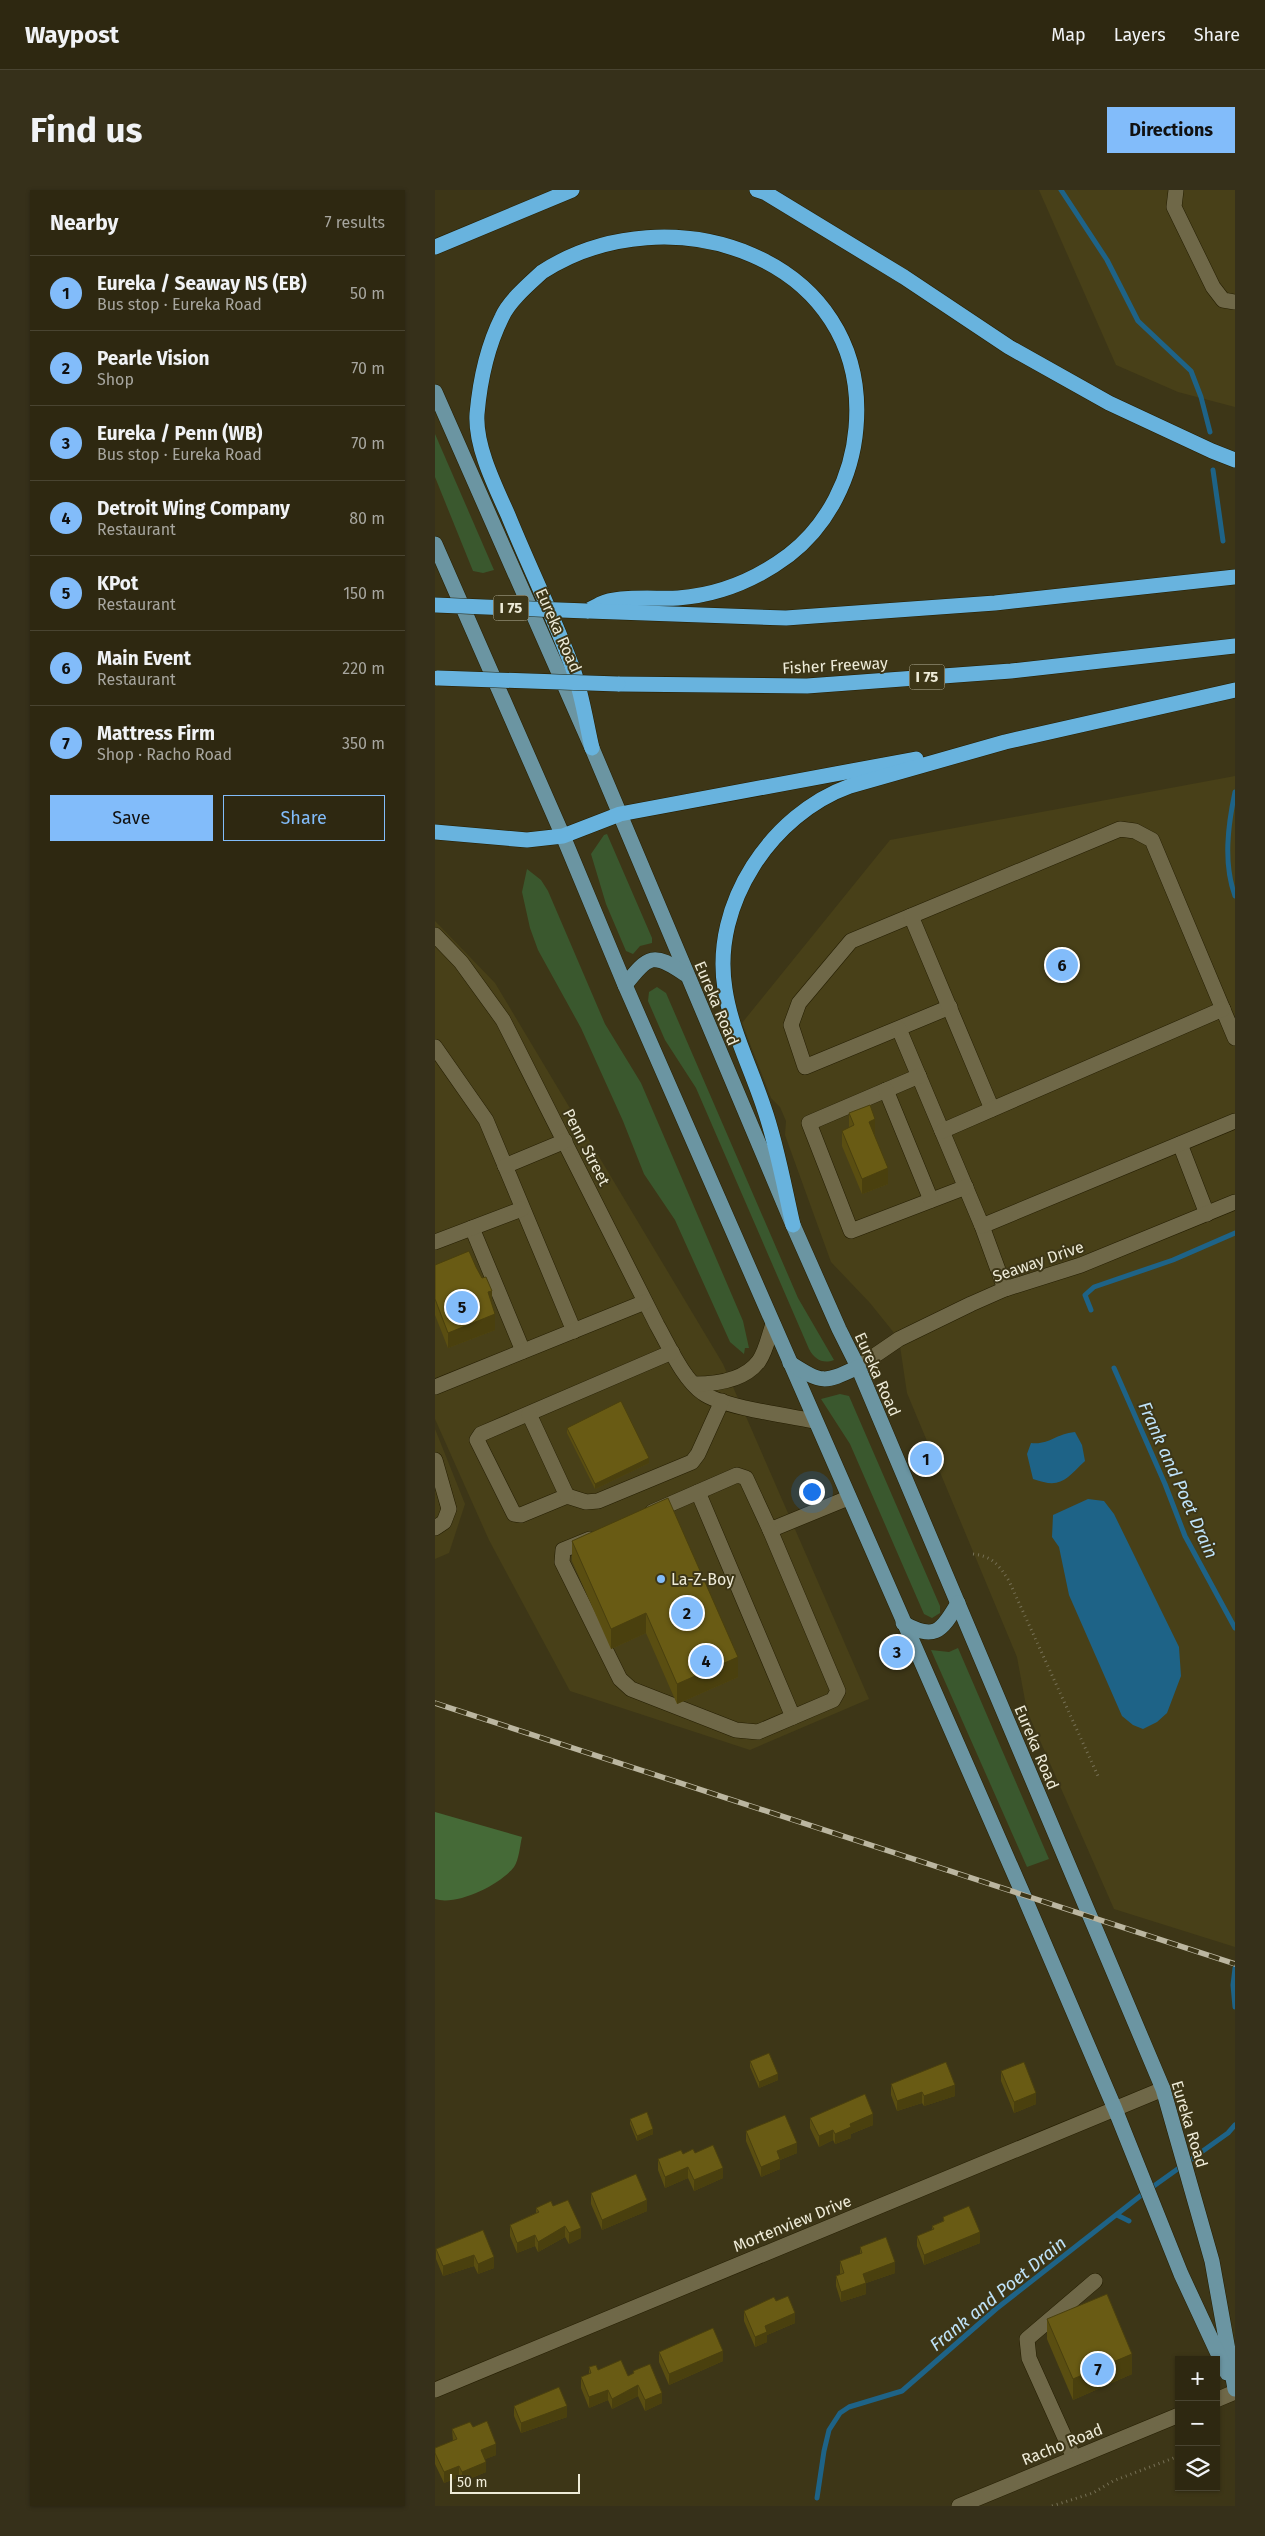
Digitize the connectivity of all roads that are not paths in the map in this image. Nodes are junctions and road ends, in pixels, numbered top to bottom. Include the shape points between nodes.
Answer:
1 (572, 190) edge
2 (757, 190) edge
3 (1176, 190) edge
4 (623, 227) dead end
5 (740, 236) dead end
6 (435, 247) edge
7 (1235, 302) edge
8 (435, 392) edge
9 (1235, 460) edge
10 (435, 544) edge
11 (1235, 576) edge
12 (435, 605) edge
13 (587, 611) junction
14 (1235, 646) edge
15 (437, 678) edge
16 (1235, 690) edge
17 (1005, 742) junction
18 (592, 748) junction
19 (620, 814) junction
20 (435, 832) edge
21 (563, 836) junction
22 (911, 916) junction
23 (435, 935) edge
24 (685, 974) junction
25 (625, 985) junction
26 (950, 1008) junction
27 (1223, 1009) junction
28 (899, 1028) junction
29 (1235, 1038) edge
30 (435, 1046) edge
31 (919, 1076) junction
32 (886, 1090) junction
33 (992, 1109) junction
34 (1235, 1121) edge
35 (942, 1131) junction
36 (565, 1141) junction
37 (1180, 1144) junction
38 (505, 1166) junction
39 (966, 1187) junction
40 (931, 1200) junction
41 (1235, 1202) edge
42 (522, 1209) junction
43 (1207, 1214) junction
44 (793, 1225) junction
45 (982, 1226) junction
46 (472, 1228) junction
47 (435, 1242) edge
48 (1005, 1289) junction
49 (645, 1302) junction
50 (773, 1324) junction
51 (574, 1331) junction
52 (523, 1351) junction
53 (672, 1352) junction
54 (790, 1364) junction
55 (858, 1367) junction
56 (695, 1384) junction
57 (435, 1386) edge
58 (722, 1401) junction
59 (529, 1414) junction
60 (815, 1421) junction
61 (435, 1460) edge
62 (697, 1492) junction
63 (567, 1496) junction
64 (849, 1498) junction
65 (641, 1516) edge
66 (435, 1528) edge
67 (770, 1530) junction
68 (607, 1531) edge
69 (958, 1603) junction
70 (903, 1623) junction
71 (793, 1717) junction
72 (1163, 2089) junction
73 (1115, 2109) junction
74 (1095, 2281) dead end
75 (435, 2390) edge
76 (1235, 2391) edge
77 (1220, 2398) edge
78 (1175, 2417) edge
79 (1074, 2458) junction
80 (959, 2506) edge

1 - 6 highway
2 - 9 highway via 904,277 1017,351 1109,403
3 - 7 street via 1174,207 1213,287 1223,300
4 - 18 highway via 584,241 561,254 503,313 484,366 477,418 486,464 575,672
5 - 13 highway via 793,268 829,310 843,338 855,381 857,414 855,444 840,490 829,510 803,542 764,572 731,588 682,598 607,601
8 - 18 main road, Eureka Road
10 - 21 main road
11 - 13 highway, I 75 via 995,604 786,618
12 - 13 highway, I 75, bridge
14 - 15 highway, Fisher Freeway / I 75, bridge via 1011,671 807,686
16 - 17 highway
17 - 19 highway
17 - 44 highway via 850,786 811,804 775,837 760,856 735,903 726,927 723,956 725,989 733,1022 765,1109
18 - 19 main road, Eureka Road
19 - 21 highway
19 - 24 main road, Eureka Road
20 - 21 highway via 518,840
21 - 25 main road
22 - 26 street
22 - 27 street via 1119,829 1135,831 1152,840
22 - 28 street via 851,941 799,1003 791,1025 805,1067
23 - 36 street, Penn Street via 461,962 503,1020
24 - 25 main road via 664,959 656,959 640,967
24 - 44 main road, Eureka Road
25 - 50 main road
26 - 28 street
26 - 33 street
27 - 29 street
27 - 33 street
28 - 31 street
30 - 38 street via 486,1120
31 - 32 street
31 - 35 street
32 - 40 street
32 - 40 street via 809,1124 851,1231
33 - 35 street
34 - 37 street
35 - 39 street
36 - 38 street
36 - 49 street, Penn Street
37 - 43 street
37 - 45 street
38 - 42 street
39 - 40 street
39 - 45 street
41 - 43 street, Seaway Drive
42 - 46 street
42 - 51 street
43 - 48 street, Seaway Drive via 1061,1273
44 - 55 main road, Eureka Road
45 - 48 street
46 - 47 street
46 - 52 street
48 - 55 street, Seaway Drive via 899,1339
49 - 51 street
49 - 53 street, Penn Street
50 - 54 main road
50 - 56 street via 759,1361 740,1375 719,1384
51 - 52 street
52 - 57 street
53 - 56 street, Penn Street
53 - 59 street
54 - 55 main road via 815,1379 831,1380
54 - 60 main road
55 - 69 main road, Eureka Road
56 - 58 street, Penn Street via 703,1393
58 - 60 street, Penn Street
58 - 63 street via 692,1462 598,1501 586,1502
59 - 63 street
59 - 63 street via 481,1434 477,1440 514,1514 521,1515
60 - 64 main road
61 - 66 street via 449,1509 444,1522
62 - 65 street
62 - 67 street via 737,1475 746,1478
62 - 71 street
64 - 67 street
64 - 70 main road
67 - 71 street via 837,1691 833,1700
68 - 71 street via 563,1550 561,1562 620,1679 631,1689 736,1730 758,1732
69 - 70 main road via 947,1622 935,1632 920,1632
69 - 72 main road, Eureka Road
70 - 73 main road
72 - 73 street, Mortenview Drive
72 - 76 main road, Eureka Road via 1212,2261
73 - 75 street, Mortenview Drive
73 - 76 main road via 1160,2223
74 - 79 street via 1027,2339 1029,2358
76 - 77 street
78 - 79 street, Racho Road
79 - 80 street, Racho Road

